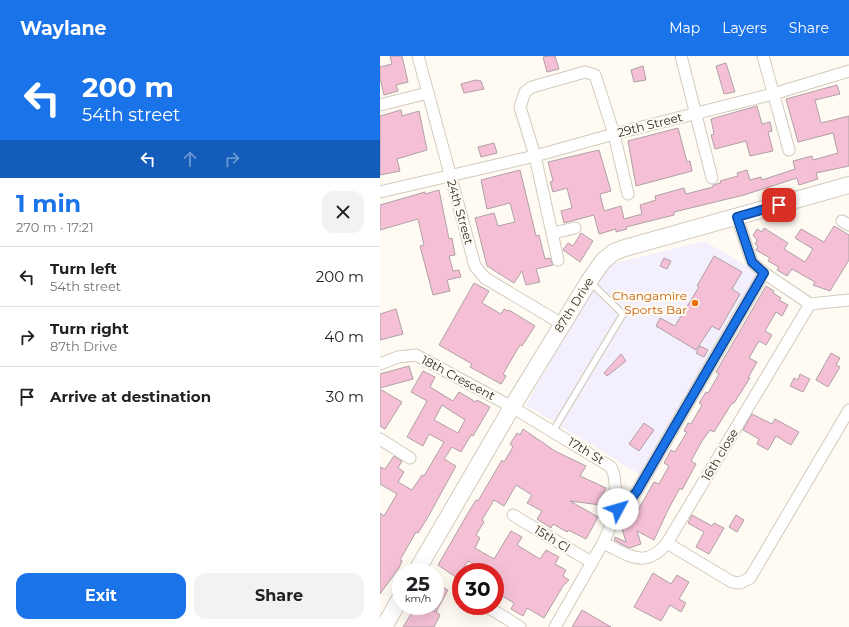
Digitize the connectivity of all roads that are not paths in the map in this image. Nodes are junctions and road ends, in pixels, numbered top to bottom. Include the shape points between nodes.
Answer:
1 (418, 56) edge
2 (681, 56) edge
3 (763, 56) edge
4 (849, 71) edge
5 (428, 93) junction
6 (773, 94) junction
7 (380, 105) edge
8 (695, 114) junction
9 (614, 134) junction
10 (789, 150) dead end
11 (535, 156) junction
12 (450, 175) junction
13 (712, 178) dead end
14 (849, 185) edge
15 (380, 192) edge
16 (628, 194) dead end
17 (737, 217) junction
18 (574, 228) dead end
19 (553, 233) junction
20 (558, 260) dead end
21 (764, 273) junction
22 (588, 281) junction
23 (849, 301) edge
24 (810, 304) junction
25 (562, 324) junction
26 (380, 364) edge
27 (512, 407) junction
28 (849, 410) edge
29 (553, 431) junction
30 (380, 439) edge
31 (410, 458) dead end
32 (618, 509) junction
33 (513, 515) dead end
34 (667, 543) junction
35 (603, 544) junction
36 (591, 562) junction
37 (421, 563) edge
38 (392, 613) edge
39 (501, 615) edge
40 (384, 627) edge
41 (520, 627) edge
42 (555, 627) edge

1 - 5 street, 24th Street
2 - 8 street
3 - 6 street
4 - 6 street, 29th Street
5 - 7 street
5 - 12 street, 24th Street
6 - 8 street, 29th Street
6 - 10 street
8 - 9 street, 29th Street
8 - 13 street
9 - 11 street, 29th Street
9 - 11 street via 595,75 585,72 532,87 525,92 520,107
9 - 16 street
11 - 12 street, 29th Street
11 - 19 street
12 - 15 street, 29th Street
12 - 25 street, 24th Street via 475,266 479,272
14 - 17 street, 87th Drive
17 - 21 street via 752,262
17 - 22 street, 87th Drive via 614,252 603,261
18 - 19 street
19 - 20 street
21 - 24 street
21 - 32 street via 637,491 628,503
22 - 25 street, 87th Drive
22 - 29 lane via 624,314
23 - 24 street
24 - 34 street, 16th close
25 - 27 street, 87th Drive
26 - 27 street, 18th Crescent via 398,357 416,355
27 - 29 street, 17th St
27 - 37 street, 87th Drive
28 - 34 street via 750,578 740,583 732,582
29 - 32 street, 17th St via 611,467
30 - 31 street
32 - 35 street, 17th St
33 - 36 street, 15th Cl
34 - 35 street, 16th close via 653,556 638,559
35 - 36 street, 17th St
36 - 42 street, 17th St
38 - 40 street
39 - 41 street

